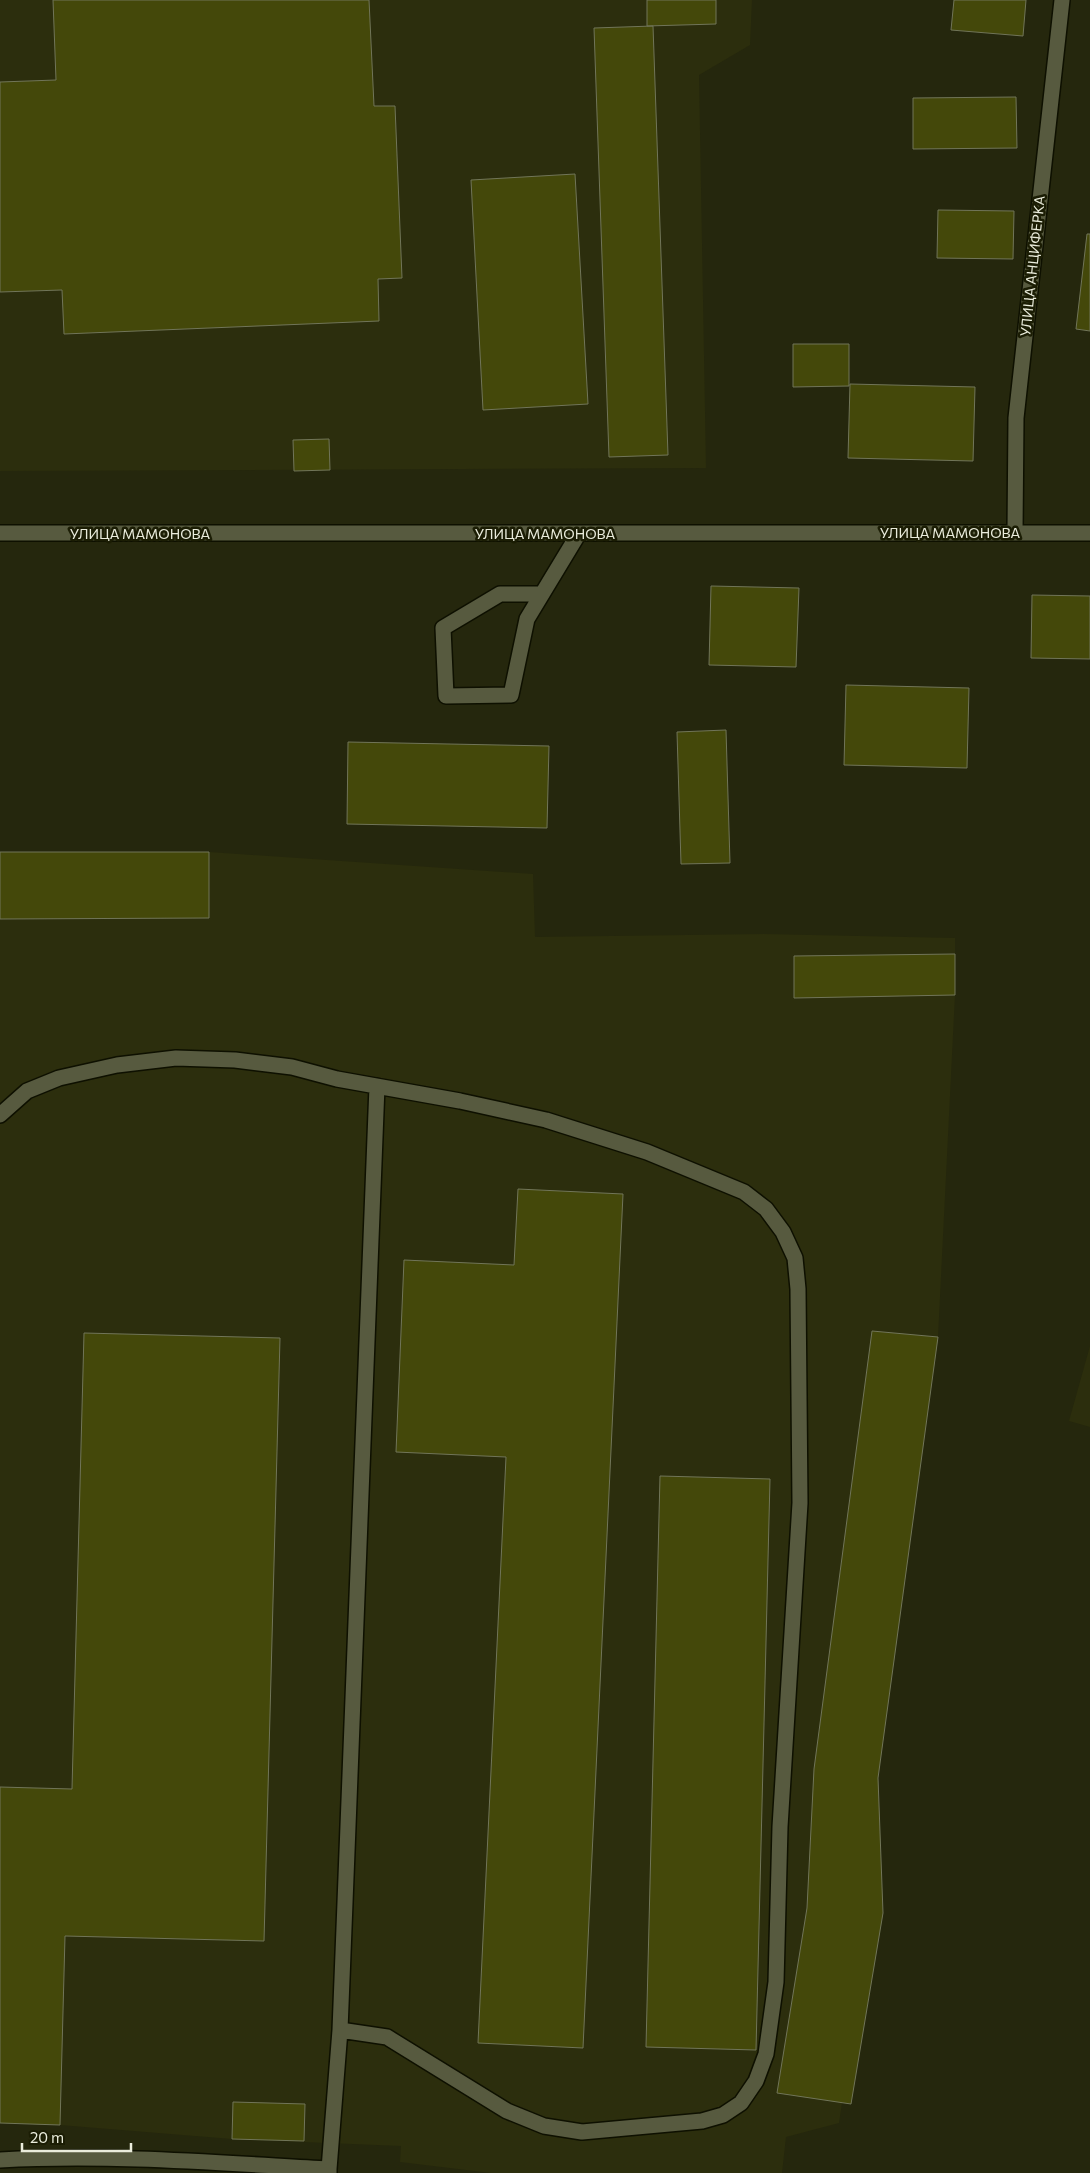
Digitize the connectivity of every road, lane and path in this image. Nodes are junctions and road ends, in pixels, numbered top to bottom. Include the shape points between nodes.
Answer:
1 (1062, 0) edge
2 (579, 532) junction
3 (1015, 532) junction
4 (0, 533) edge
5 (1090, 534) edge
6 (542, 594) junction
7 (377, 1086) junction
8 (0, 1115) edge
9 (340, 2030) junction
10 (0, 2160) edge
11 (159, 2166) edge
12 (329, 2171) edge

1 - 3 street, УЛИЦА АНЦИФЕРКА via 1016,418
2 - 3 street, УЛИЦА МАМОНОВА
2 - 4 street, УЛИЦА МАМОНОВА
2 - 6 street
3 - 5 street, УЛИЦА МАМОНОВА
6 - 6 street via 527,619 511,695 446,696 443,628 500,594
7 - 8 street via 292,1067 235,1060 176,1058 59,1078 27,1091
7 - 9 street
7 - 9 street via 546,1120 647,1152 744,1192 766,1209 783,1232 794,1258 798,1289 800,1503 780,1827 776,1982 766,2054 756,2081 741,2103 723,2115 702,2121 582,2132 544,2126 507,2111 387,2037
9 - 12 street
10 - 11 street via 49,2157
11 - 12 street

